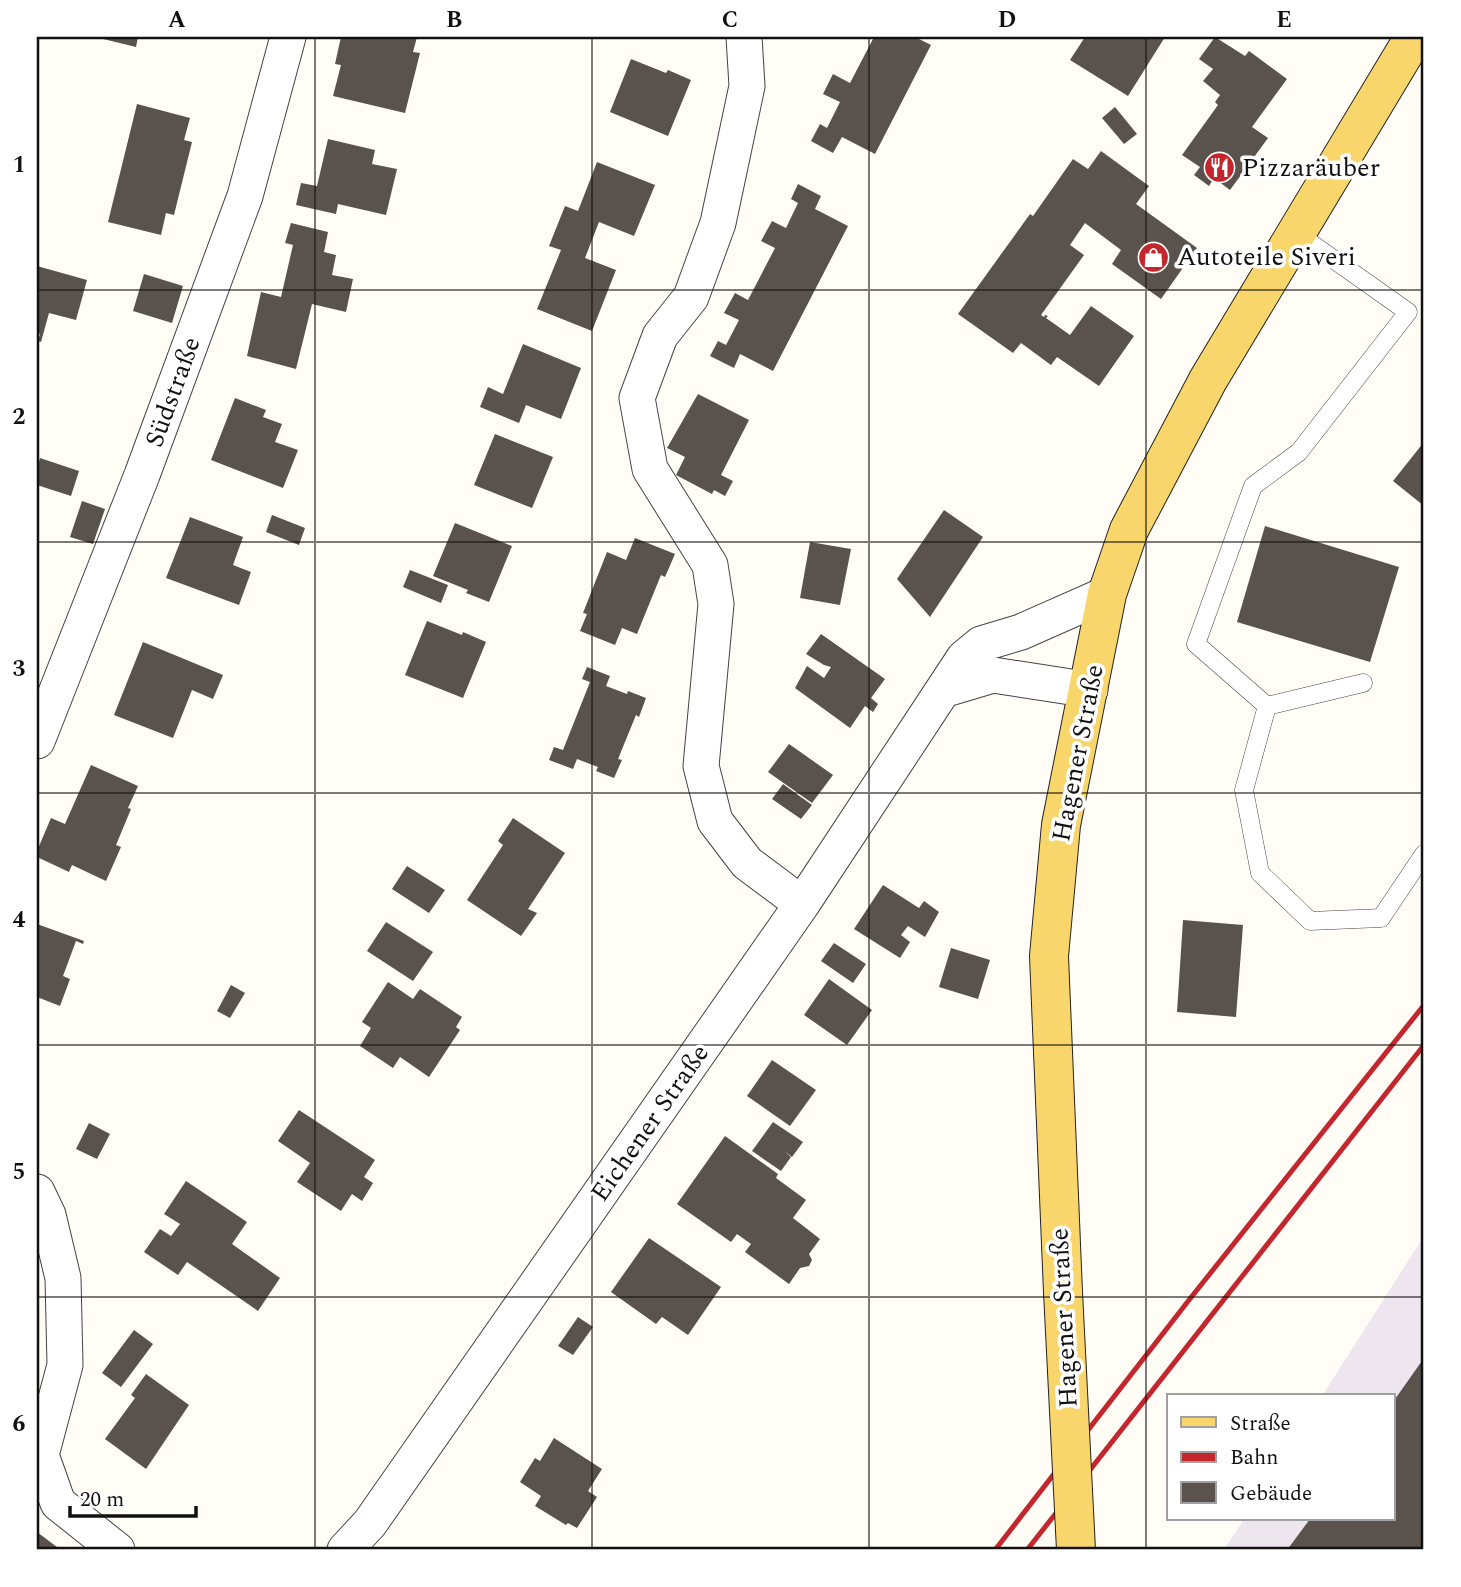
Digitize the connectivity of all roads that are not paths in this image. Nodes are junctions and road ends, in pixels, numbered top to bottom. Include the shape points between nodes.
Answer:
1 (288, 37) edge
2 (744, 37) edge
3 (1414, 37) edge
4 (1295, 232) junction
5 (1107, 594) junction
6 (1363, 683) dead end
7 (946, 689) junction
8 (1090, 690) junction
9 (1267, 706) junction
10 (37, 741) edge
11 (1424, 854) edge
12 (803, 904) junction
13 (37, 1192) edge
14 (39, 1456) edge
15 (117, 1550) edge
16 (345, 1550) edge
17 (1076, 1550) edge

1 - 10 street, Südstraße via 245,196
2 - 12 street via 747,86 718,223 691,297 660,337 638,398 650,469 710,565 716,604 701,766 715,821 747,863
3 - 4 main road, Hagener Straße
4 - 5 main road, Hagener Straße via 1208,380 1135,519
4 - 9 lane via 1408,312 1299,452 1253,486 1200,632 1196,644
5 - 7 street, Eichener Straße via 981,645 964,658
5 - 8 main road, Hagener Straße
6 - 9 lane
7 - 8 street via 993,675
7 - 12 street, Eichener Straße
8 - 17 main road, Hagener Straße, bridge via 1061,825 1049,956
9 - 11 lane via 1244,790 1260,873 1310,921 1381,918
12 - 16 street, Eichener Straße via 370,1523
13 - 14 street via 48,1215 63,1278 65,1365
14 - 15 street via 58,1503

